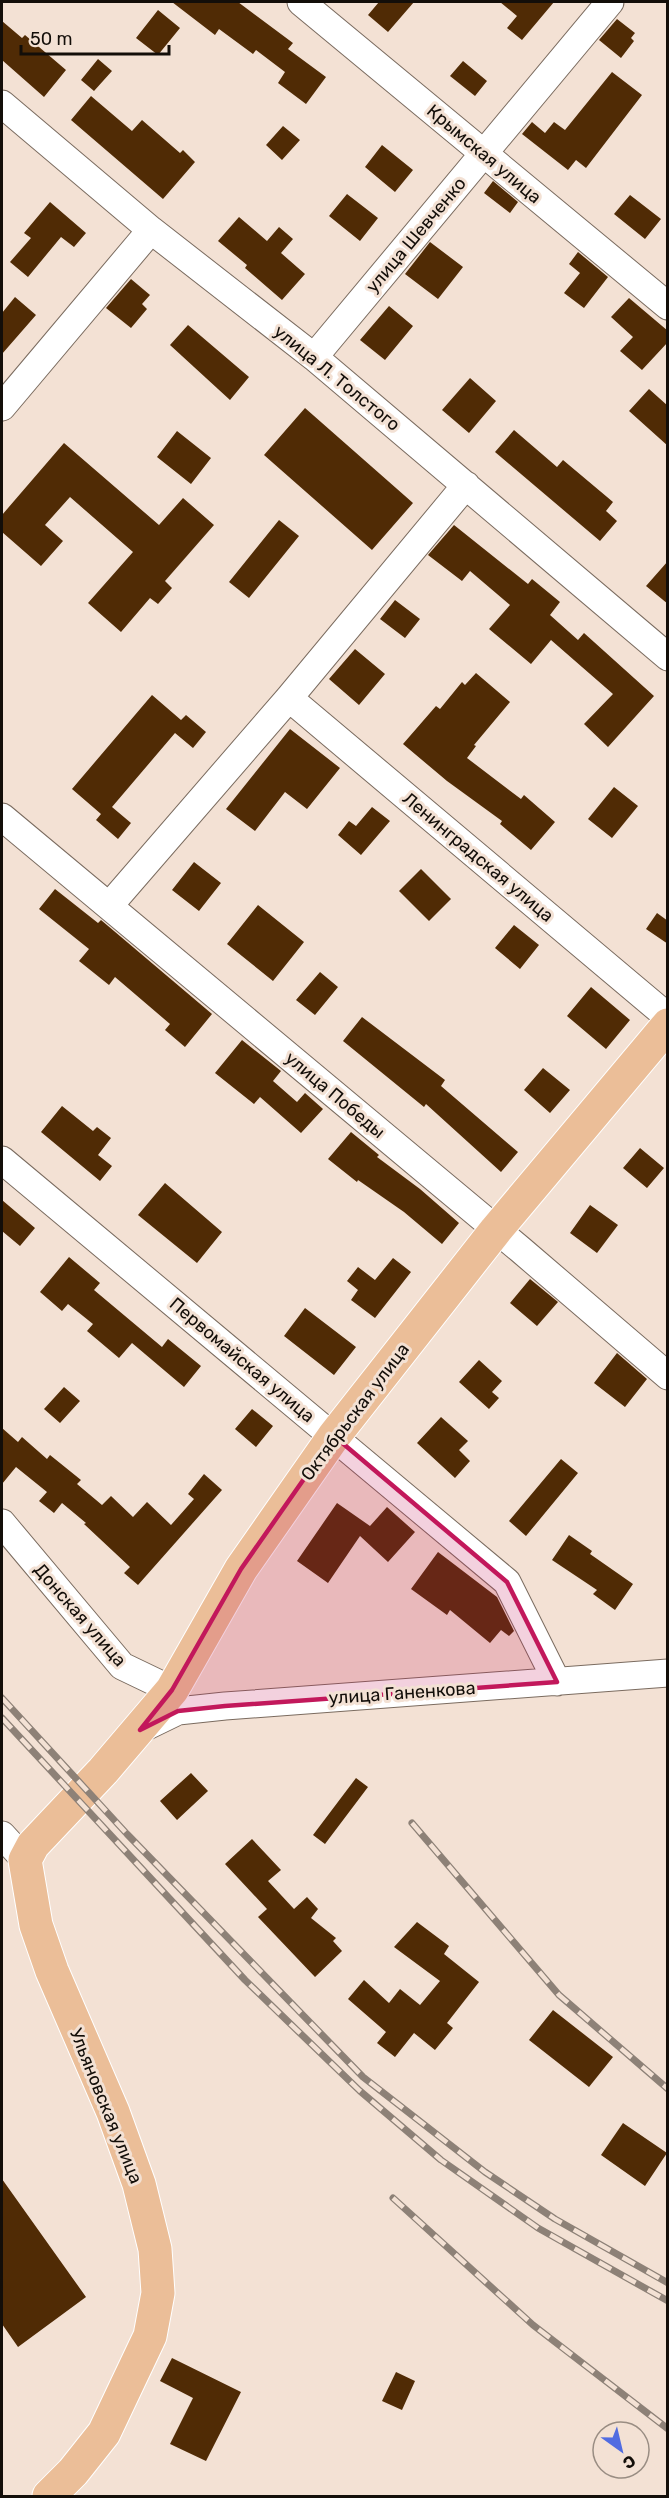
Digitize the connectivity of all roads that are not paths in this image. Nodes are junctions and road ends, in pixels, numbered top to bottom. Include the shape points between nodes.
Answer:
1 (301, 2) edge
2 (610, 2) edge
3 (2, 104) edge
4 (483, 153) junction
5 (151, 230) junction
6 (668, 306) edge
7 (314, 357) junction
8 (2, 408) edge
9 (466, 485) junction
10 (668, 657) edge
11 (289, 698) junction
12 (2, 817) edge
13 (109, 906) junction
14 (668, 1017) edge
15 (668, 1025) edge
16 (2, 1160) edge
17 (496, 1230) junction
18 (668, 1376) edge
19 (334, 1436) junction
20 (2, 1522) edge
21 (668, 1673) edge
22 (557, 1682) junction
23 (172, 1690) junction
24 (140, 1730) junction
25 (2, 1835) edge
26 (26, 1860) junction
27 (49, 2496) edge

1 - 4 street, Крымская улица
2 - 4 street, улица Шевченко
3 - 5 street, улица Л. Толстого
4 - 6 street, Крымская улица
4 - 7 street, улица Шевченко
5 - 7 street, улица Л. Толстого
5 - 8 street
7 - 9 street, улица Л. Толстого
9 - 10 street, улица Л. Толстого
9 - 11 street
11 - 13 street
11 - 14 street, Ленинградская улица
12 - 13 street, улица Победы
13 - 17 street, улица Победы
15 - 17 main road, Октябрьская улица
16 - 19 street, Первомайская улица
17 - 18 street, улица Победы
17 - 19 main road, Октябрьская улица
19 - 22 street, Первомайская улица via 507,1582
19 - 23 main road, Октябрьская улица via 241,1569
20 - 23 street, Донская улица via 122,1666
21 - 22 street, улица Ганенкова
22 - 24 street, улица Ганенкова via 178,1711
23 - 24 main road, Октябрьская улица
24 - 26 main road, Октябрьская улица via 33,1845
25 - 26 street
26 - 27 main road, Ульяновская улица via 36,1925 51,1971 139,2184 155,2249 158,2293 150,2336 104,2433

